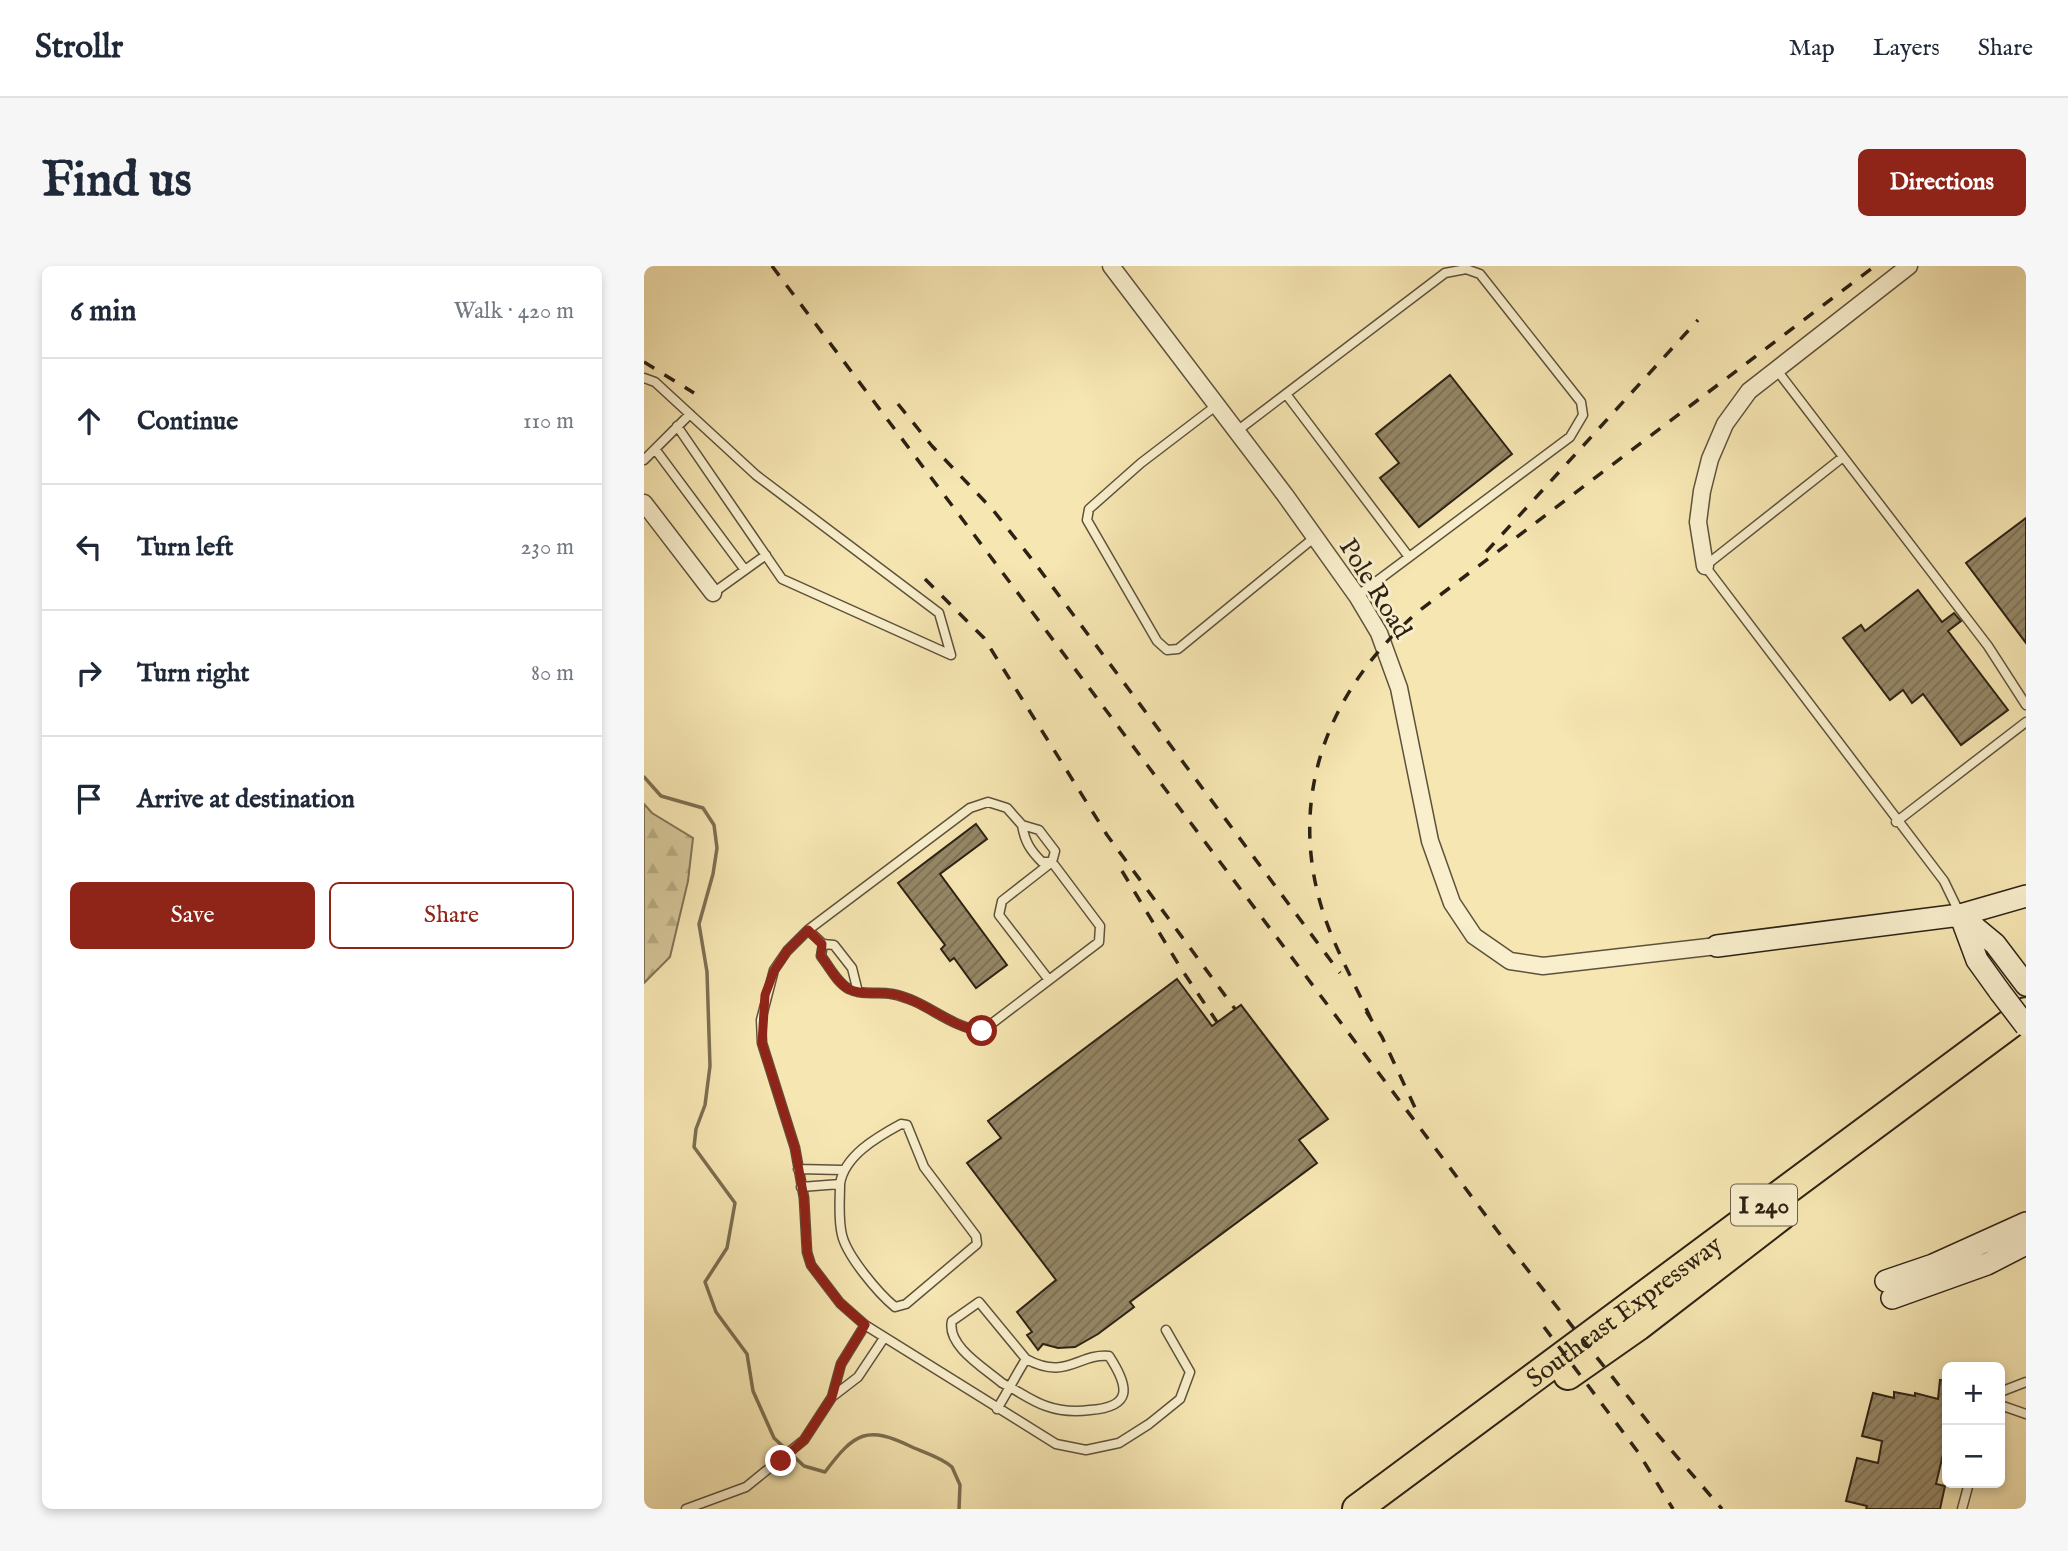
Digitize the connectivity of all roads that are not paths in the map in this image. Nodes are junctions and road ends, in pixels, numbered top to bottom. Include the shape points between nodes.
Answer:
1 (1111, 266) edge
2 (1909, 266) edge
3 (1776, 369) junction
4 (644, 377) edge
5 (1286, 394) junction
6 (1217, 405) junction
7 (690, 414) junction
8 (677, 426) junction
9 (1237, 431) junction
10 (655, 449) junction
11 (1843, 457) junction
12 (644, 460) edge
13 (644, 503) edge
14 (1315, 537) junction
15 (766, 555) junction
16 (1409, 557) junction
17 (1705, 566) junction
18 (745, 570) junction
19 (713, 593) joint
20 (1357, 596) junction
21 (2026, 705) edge
22 (2026, 722) edge
23 (1896, 822) junction
24 (1022, 825) junction
25 (1052, 862) junction
26 (2026, 896) edge
27 (1960, 915) junction
28 (808, 930) junction
29 (822, 944) junction
30 (1717, 947) joint
31 (1049, 980) junction
32 (2023, 981) edge
33 (858, 992) junction
34 (2026, 1012) edge
35 (2026, 1027) edge
36 (798, 1169) junction
37 (842, 1170) junction
38 (840, 1184) junction
39 (801, 1187) junction
40 (2026, 1223) edge
41 (2026, 1244) edge
42 (865, 1325) junction
43 (1166, 1330) dead end
44 (884, 1338) junction
45 (1026, 1359) junction
46 (2026, 1382) edge
47 (1010, 1387) junction
48 (2005, 1390) edge
49 (832, 1397) junction
50 (2005, 1407) edge
51 (998, 1409) junction
52 (2026, 1414) edge
53 (1968, 1488) edge
54 (686, 1509) edge
55 (1357, 1509) edge
56 (1389, 1509) edge
57 (1962, 1509) edge

1 - 6 street, Pole Road
2 - 3 street
3 - 11 lane
3 - 17 street via 1749,391 1725,424 1710,459 1698,522
4 - 7 lane
5 - 9 lane
5 - 16 lane
5 - 16 lane via 1445,273 1466,269 1480,274 1581,402 1583,415 1570,437
6 - 9 street, Pole Road
6 - 14 lane via 1089,509 1087,520 1157,641 1167,650 1178,649
7 - 8 lane
7 - 15 lane via 756,475 939,613 951,655 782,579
8 - 10 lane
8 - 15 lane
9 - 14 street, Pole Road
10 - 12 lane
10 - 18 lane
11 - 17 lane
11 - 21 lane via 1988,646
13 - 19 street
14 - 20 street, Pole Road
15 - 18 lane
16 - 20 lane
17 - 23 lane
18 - 19 lane
20 - 30 street, Pole Road via 1380,633 1395,671 1430,841 1452,903 1487,948 1520,964 1557,966
22 - 23 lane
23 - 27 lane via 1944,881
24 - 25 lane via 1031,851 1042,862
24 - 25 lane via 1039,830 1055,851
24 - 28 lane via 1007,808 988,802 970,808
25 - 31 lane via 1100,926 1099,942
25 - 31 lane via 1002,901 999,915
26 - 27 main road
27 - 30 main road
27 - 32 main road via 1995,944
27 - 35 main road, bridge via 1977,960
28 - 29 lane
28 - 36 lane via 774,971 761,1020 762,1043 790,1126
29 - 33 lane via 821,956 846,988
29 - 33 lane via 834,945 852,968
31 - 33 lane via 982,1031 965,1029 928,1007 893,994
34 - 55 highway, Southeast Expressway / I 240
35 - 56 highway, Southeast Expressway / I 240 via 1639,1326
36 - 37 lane
36 - 39 lane
37 - 38 lane
37 - 38 lane via 891,1129 907,1125 924,1167 976,1236 976,1244 906,1304 895,1307 846,1247 841,1233
38 - 39 lane
39 - 42 lane via 811,1265 840,1303
40 - 41 main road via 1889,1289 1987,1264
42 - 44 lane
42 - 49 lane via 841,1364
43 - 51 lane via 1190,1372 1181,1399 1119,1443 1086,1450 1056,1444
44 - 49 lane via 858,1377
44 - 51 lane
45 - 47 lane
45 - 47 lane via 979,1301 952,1321 956,1343
45 - 47 lane via 1055,1368 1109,1356 1124,1387 1122,1397 1117,1406 1073,1412 1047,1407
46 - 48 lane
47 - 51 lane
49 - 54 lane via 804,1440 781,1461 746,1487
50 - 52 lane
53 - 57 lane

